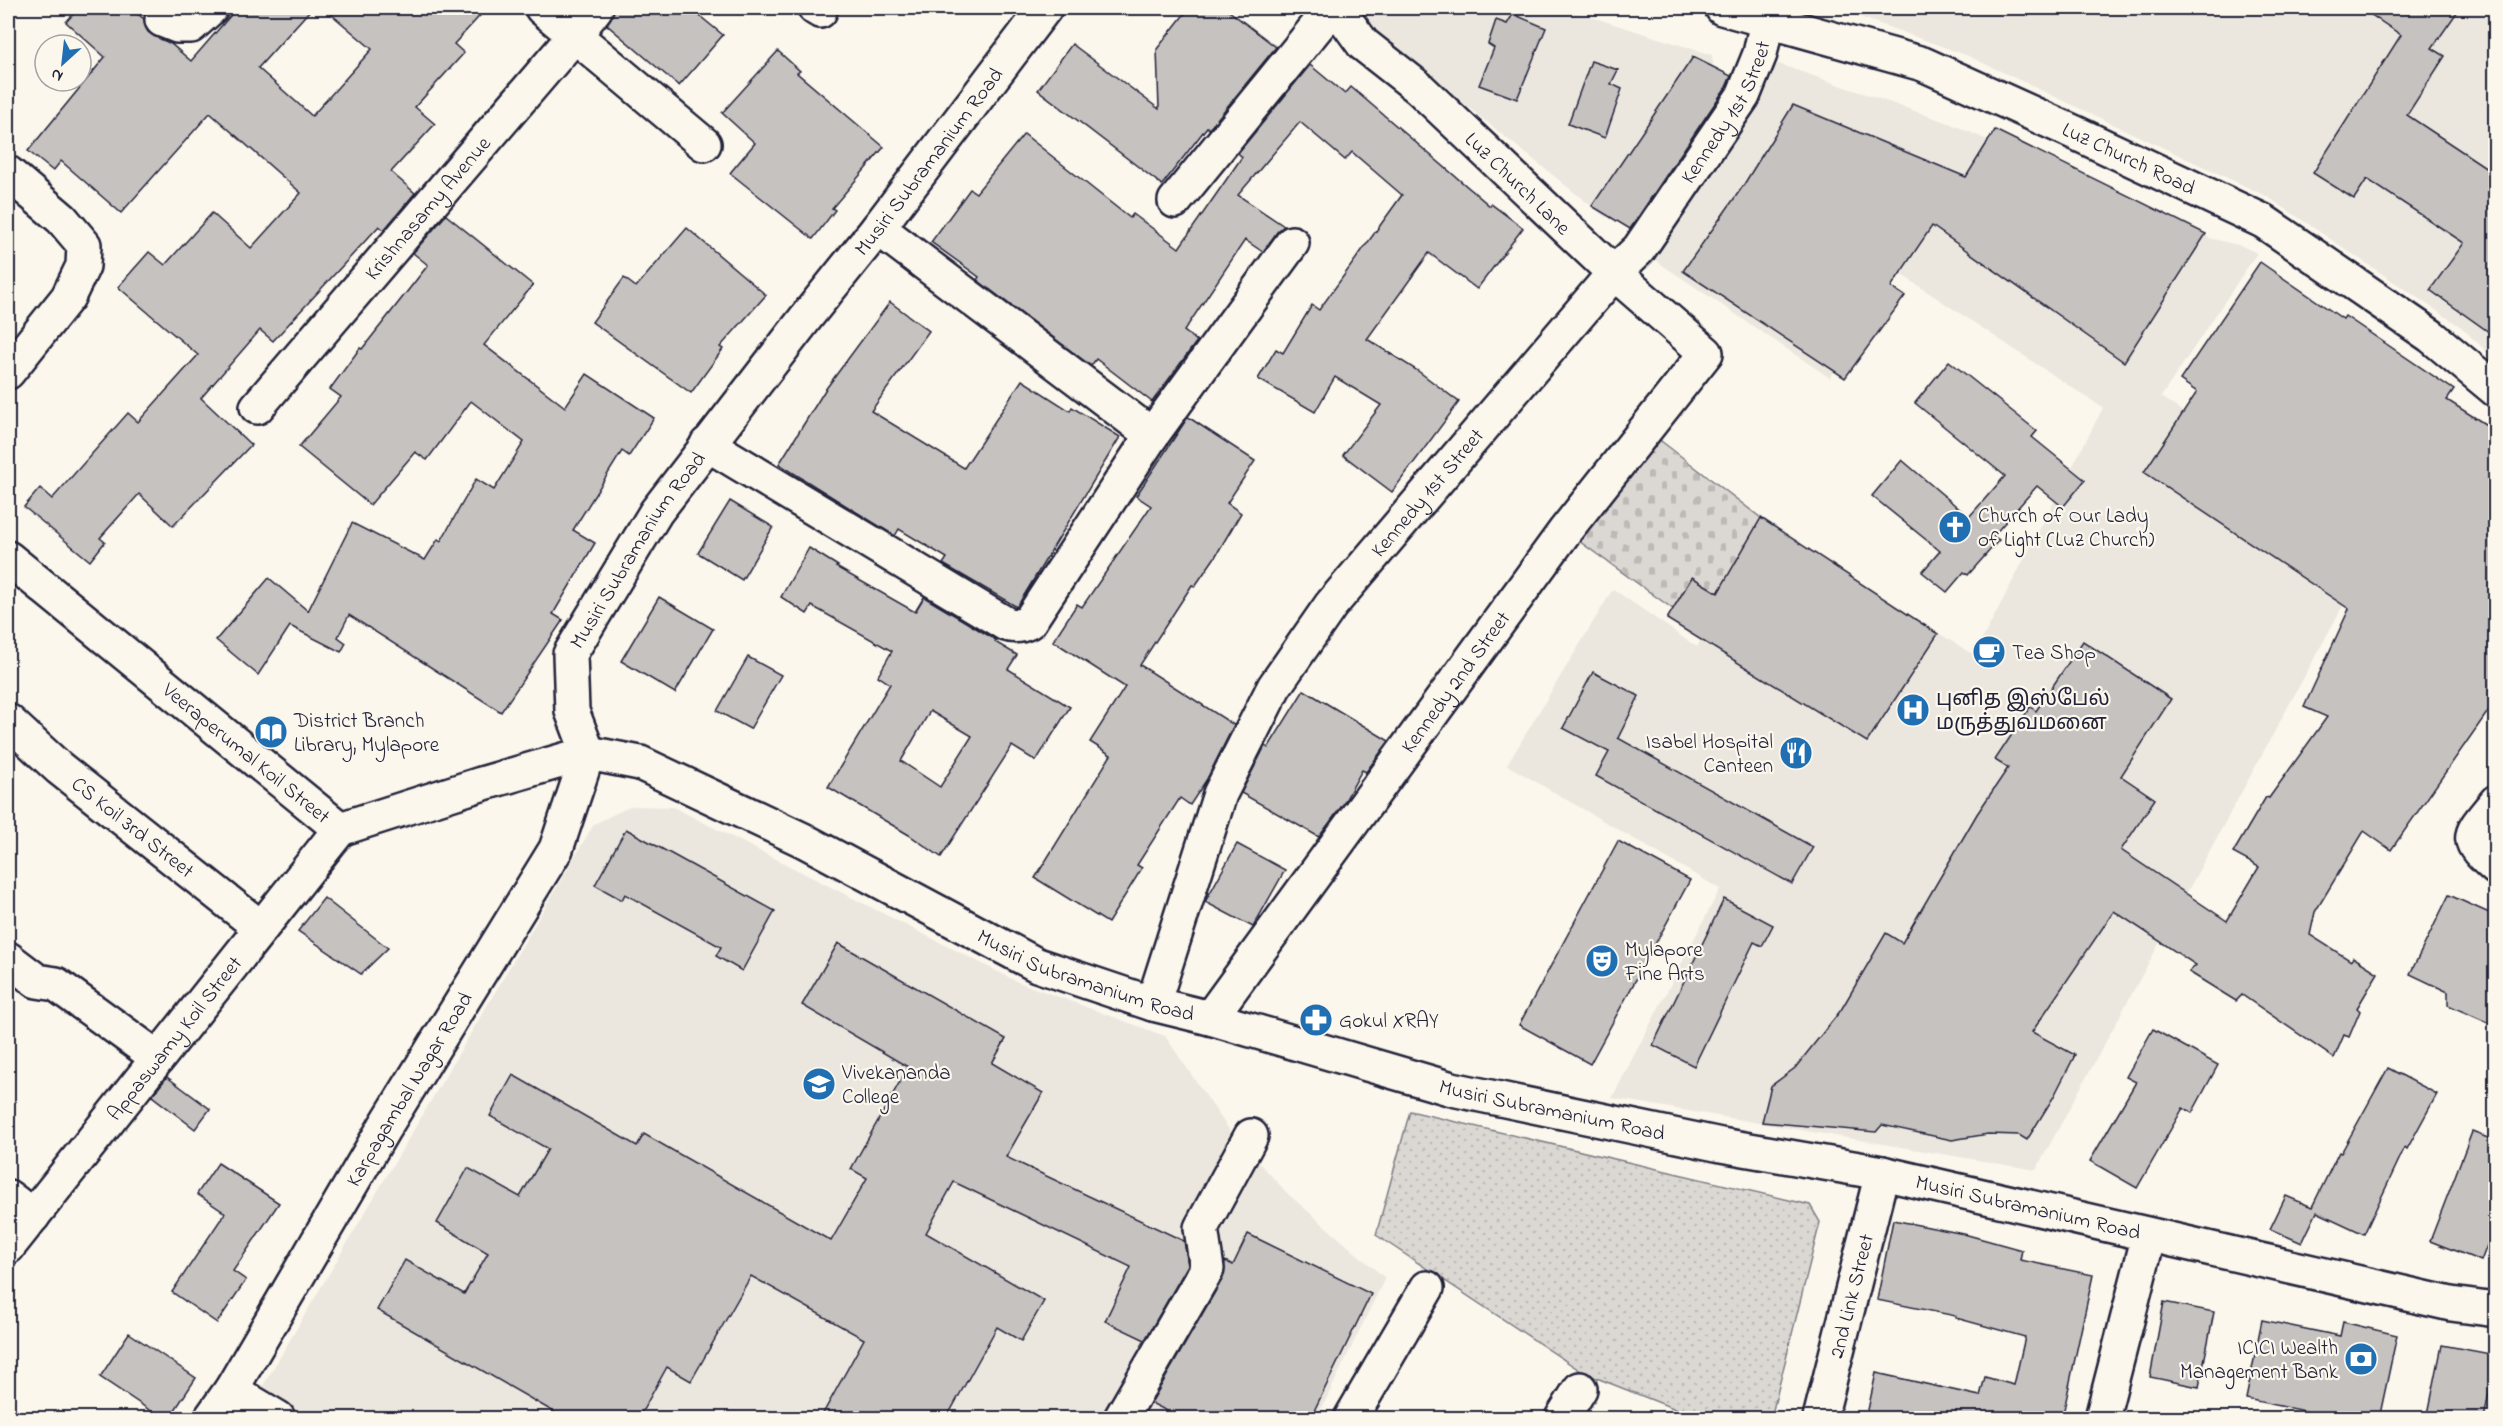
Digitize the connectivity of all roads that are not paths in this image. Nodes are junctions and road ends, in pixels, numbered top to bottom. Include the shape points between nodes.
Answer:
1 (211, 8) edge
2 (542, 8) edge
3 (596, 8) edge
4 (1045, 8) edge
5 (1334, 8) edge
6 (1722, 8) edge
7 (1770, 14) edge
8 (162, 20) dead end
9 (575, 35) junction
10 (704, 144) dead end
11 (8, 173) edge
12 (1175, 201) dead end
13 (878, 228) junction
14 (1292, 243) dead end
15 (1614, 273) junction
16 (1706, 353) joint
17 (8, 372) edge
18 (2496, 390) edge
19 (257, 407) dead end
20 (1152, 435) junction
21 (707, 444) junction
22 (8, 558) edge
23 (8, 721) edge
24 (588, 753) junction
25 (2496, 802) edge
26 (339, 829) junction
27 (2496, 868) edge
28 (261, 928) junction
29 (8, 959) edge
30 (1153, 1004) junction
31 (1210, 1018) junction
32 (158, 1058) junction
33 (1251, 1136) dead end
34 (1882, 1173) junction
35 (20, 1207) edge
36 (2149, 1235) junction
37 (8, 1247) edge
38 (1427, 1288) dead end
39 (2496, 1310) edge
40 (1580, 1389) dead end
41 (231, 1390) junction
42 (211, 1419) edge
43 (278, 1419) edge
44 (1121, 1419) edge
45 (1351, 1419) edge
46 (1562, 1419) edge
47 (1820, 1419) edge
48 (2102, 1419) edge

1 - 8 street via 191,26
2 - 9 street
3 - 9 street, Krishnasamy Avenue
4 - 13 street, Musiri Subramanium Road
5 - 12 street
5 - 15 street, Luz Church Lane via 1363,44 1419,88
6 - 7 street, Luz Church Road
7 - 15 street, Kennedy 1st Street via 1760,54 1743,96 1639,249
7 - 18 street, Luz Church Road via 1923,64 2262,221 2431,336
9 - 10 street
9 - 19 street, Krishnasamy Avenue
11 - 17 street via 62,219 84,245 82,266 68,297
13 - 20 street
13 - 21 street, Musiri Subramanium Road
14 - 20 street
15 - 16 street, Luz Church Lane
15 - 30 street, Kennedy 1st Street via 1331,606 1274,687 1220,795
16 - 31 street, Kennedy 2nd Street via 1565,531
20 - 21 street via 1029,622 1014,626
21 - 24 street, Musiri Subramanium Road via 657,512 570,654 572,711
22 - 26 street, Veeraperumal Koil Street
23 - 28 street, CS Koil 3rd Street via 59,768
24 - 26 street, Veeraperumal Koil Street
24 - 30 street, Musiri Subramanium Road via 640,763 803,840 1036,965
24 - 41 street, Karpagambal Nagar Road via 556,849 384,1128
25 - 27 street via 2478,824 2472,845
26 - 28 street, Appaswamy Koil Street
28 - 32 street, Appaswamy Koil Street
29 - 32 street via 37,981 56,984
30 - 31 street, Musiri Subramanium Road
31 - 34 street, Musiri Subramanium Road via 1452,1089 1721,1146
32 - 35 street, Appaswamy Koil Street
33 - 44 street via 1201,1228 1207,1269
34 - 36 street, Musiri Subramanium Road
34 - 47 street, 2nd Link Street
35 - 37 street, Appaswamy Koil Street
36 - 39 street, Musiri Subramanium Road via 2451,1304
36 - 48 street
38 - 45 street
40 - 46 street
41 - 42 street, Karpagambal Nagar Road
41 - 43 street

